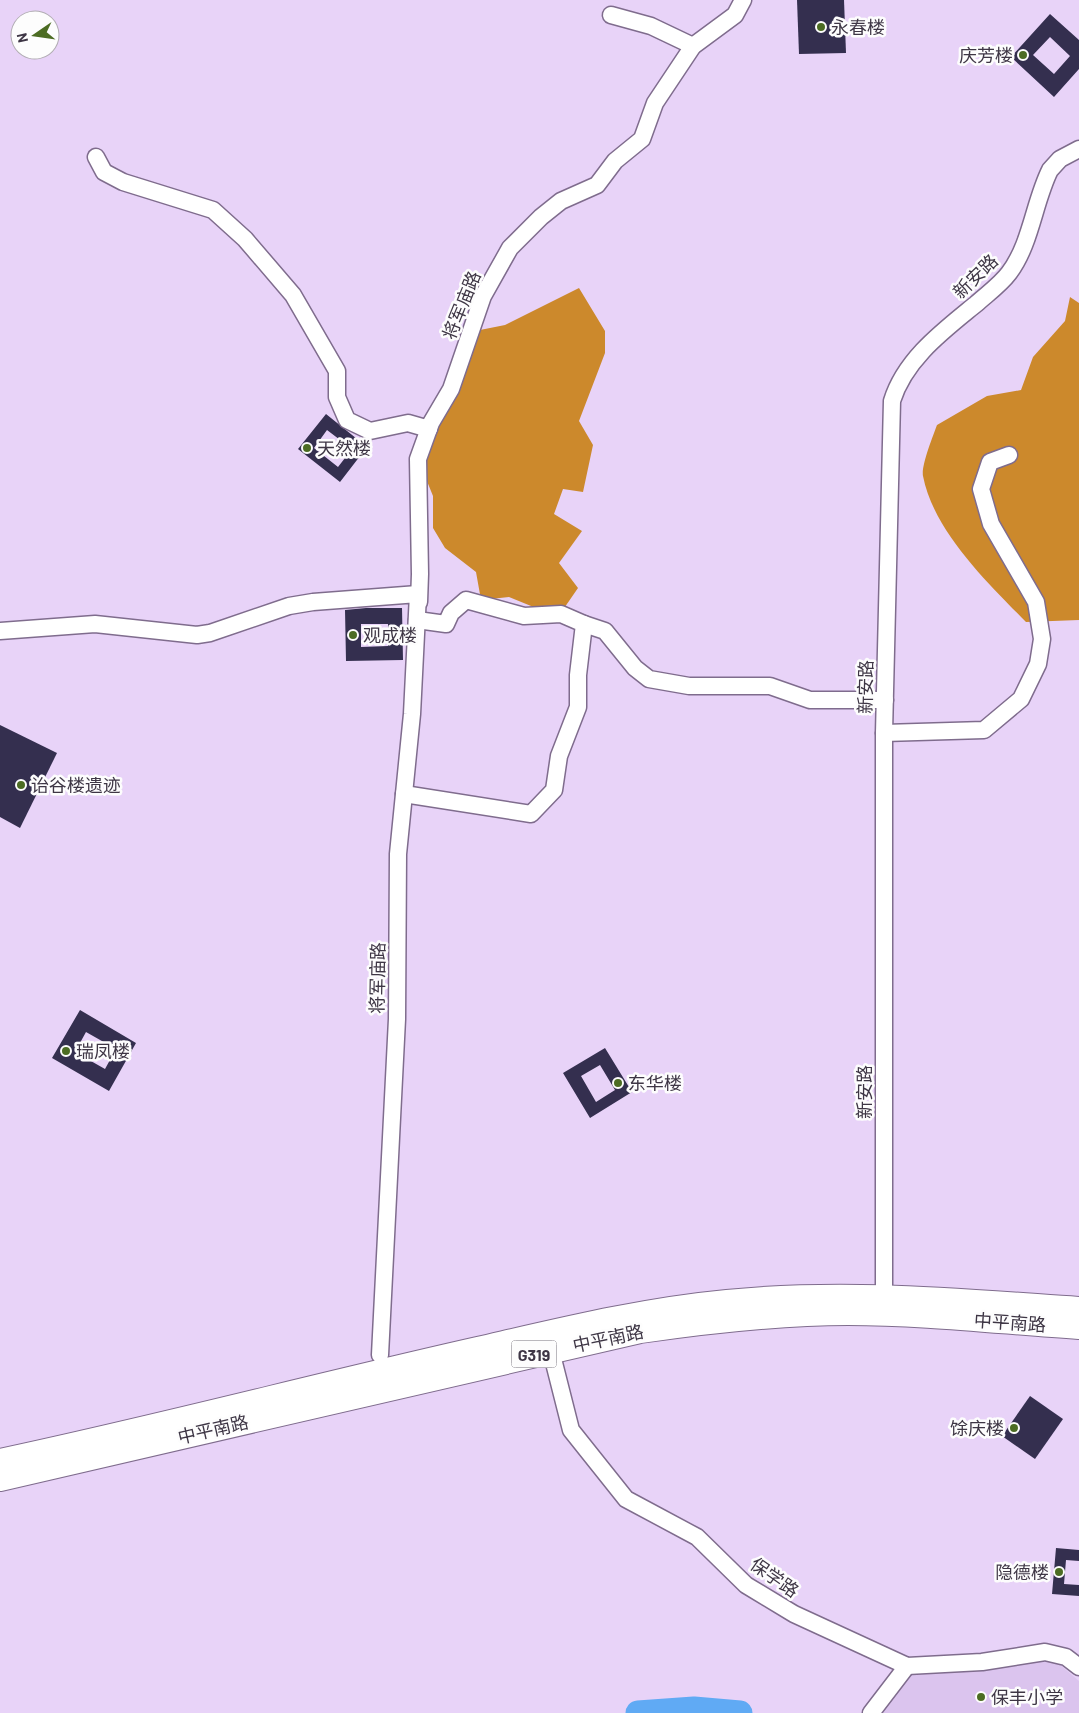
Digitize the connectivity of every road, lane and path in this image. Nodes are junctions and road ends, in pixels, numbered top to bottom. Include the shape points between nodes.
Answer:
1 (743, 0) edge
2 (611, 16) dead end
3 (694, 46) junction
4 (1079, 149) edge
5 (96, 157) dead end
6 (429, 429) junction
7 (1009, 454) dead end
8 (418, 598) junction
9 (417, 620) junction
10 (584, 624) junction
11 (0, 631) edge
12 (885, 700) junction
13 (884, 733) junction
14 (404, 794) junction
15 (884, 1296) junction
16 (1079, 1310) edge
17 (1079, 1327) edge
18 (551, 1350) junction
19 (380, 1355) dead end
20 (0, 1461) edge
21 (0, 1479) edge
22 (906, 1666) junction
23 (1079, 1667) edge
24 (871, 1713) edge

1 - 3 street, 将军庙路 via 735,15
2 - 3 street via 651,26
3 - 6 street, 将军庙路 via 655,103 642,139 614,161 597,184 561,201 510,248 483,296 451,389
4 - 12 street, 新安路 via 1060,159 1050,170 1019,256 1008,274 939,334 908,368 896,390 890,412
5 - 6 street via 104,172 123,182 213,210 245,239 293,296 338,371 337,397 347,420 370,431 408,423
6 - 8 street, 将军庙路 via 418,459
7 - 13 street via 990,462 980,489 991,524 1036,602 1042,639 1038,664 1021,699 984,730
8 - 9 street, 将军庙路
8 - 11 street via 362,596 312,602 197,635 94,624
9 - 10 street via 446,624 451,613 466,600 524,616 561,614
9 - 14 street, 将军庙路
10 - 12 street via 605,631 635,668 649,679 689,686 770,686 810,700
10 - 14 street via 578,707 559,756 554,790 532,814
12 - 13 street, 新安路
13 - 15 street, 新安路
14 - 19 street, 将军庙路 via 398,854 397,1019
15 - 16 highway, G319
15 - 20 highway, G319 via 768,1299 637,1313
17 - 18 highway, 中平南路 / G319 via 830,1313 667,1327
18 - 21 highway, 中平南路 / G319
18 - 22 street, 保学路 via 571,1430 626,1499 697,1537 746,1585 794,1614
22 - 23 street, 保学路 via 982,1662 1045,1652 1066,1657
22 - 24 street

